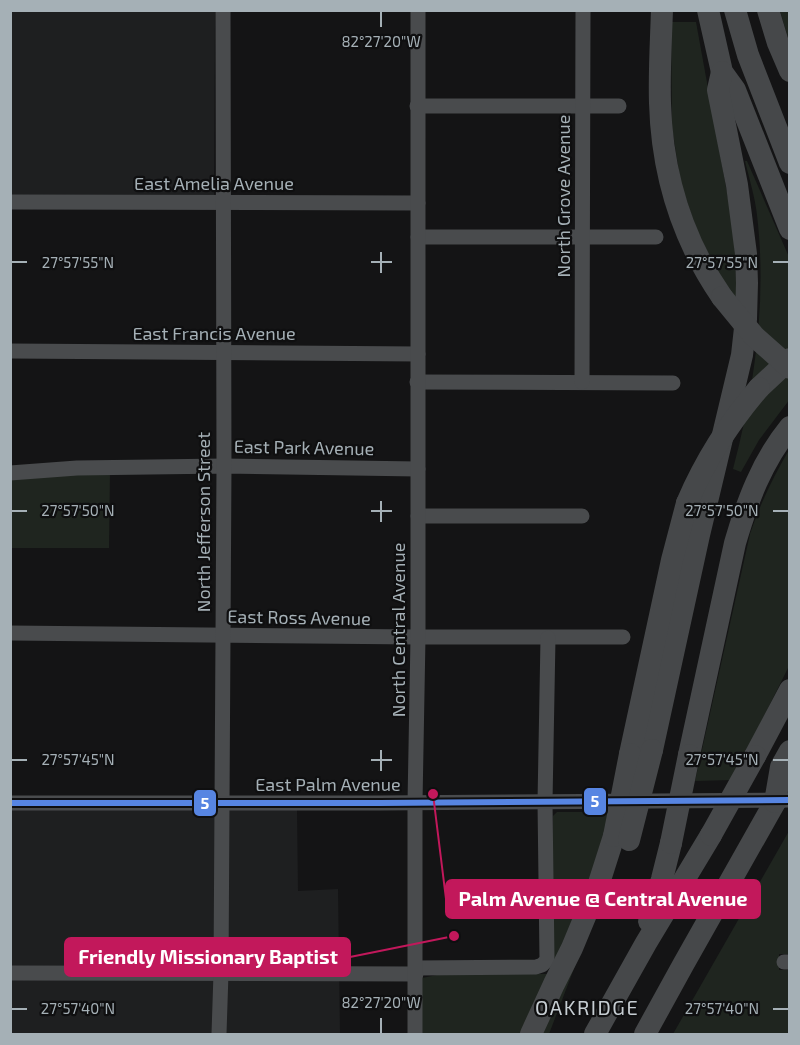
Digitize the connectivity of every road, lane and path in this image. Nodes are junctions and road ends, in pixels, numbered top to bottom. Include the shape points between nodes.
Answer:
1 (223, 10) edge
2 (418, 10) edge
3 (583, 10) edge
4 (736, 11) edge
5 (769, 12) edge
6 (709, 13) edge
7 (662, 15) edge
8 (789, 71) edge
9 (722, 72) junction
10 (417, 106) junction
11 (583, 106) junction
12 (619, 106) dead end
13 (789, 163) edge
14 (10, 202) edge
15 (224, 203) junction
16 (418, 203) junction
17 (789, 229) edge
18 (583, 236) junction
19 (418, 237) junction
20 (656, 237) dead end
21 (10, 351) edge
22 (223, 354) junction
23 (418, 354) junction
24 (789, 359) edge
25 (789, 368) edge
26 (417, 382) junction
27 (582, 382) junction
28 (674, 383) dead end
29 (789, 427) edge
30 (224, 466) junction
31 (418, 469) junction
32 (10, 473) edge
33 (418, 516) junction
34 (582, 516) dead end
35 (10, 633) edge
36 (222, 635) junction
37 (418, 637) junction
38 (623, 637) dead end
39 (548, 638) junction
40 (789, 690) edge
41 (789, 750) edge
42 (785, 798) edge
43 (545, 802) junction
44 (10, 803) edge
45 (221, 803) junction
46 (415, 803) junction
47 (621, 838) junction
48 (416, 971) junction
49 (10, 973) edge
50 (221, 973) junction
51 (626, 978) junction
52 (533, 1031) edge
53 (219, 1035) edge
54 (415, 1035) edge
55 (595, 1035) edge
56 (645, 1035) edge

1 - 15 street, North Jefferson Street
2 - 10 street, North Central Avenue
3 - 11 street, North Grove Avenue
4 - 13 highway via 748,55
5 - 8 highway
6 - 9 highway
7 - 25 highway, bridge via 662,137 680,216 722,297 754,336
9 - 17 highway via 735,90
9 - 47 highway, bridge via 718,90 746,254 742,356 652,750
10 - 11 street
10 - 16 street, North Central Avenue
11 - 12 street
11 - 18 street, North Grove Avenue
14 - 15 street, East Amelia Avenue
15 - 16 street, East Amelia Avenue
15 - 22 street, North Jefferson Street
16 - 19 street, North Central Avenue
18 - 19 street
18 - 20 street
18 - 27 street, North Grove Avenue
19 - 23 street, North Central Avenue
21 - 22 street, East Francis Avenue
22 - 23 street, East Francis Avenue
22 - 30 street, North Jefferson Street
23 - 26 street, North Central Avenue
24 - 47 highway, bridge via 742,406 712,452 687,504 630,754
26 - 27 street
26 - 31 street, North Central Avenue
27 - 28 street
29 - 51 highway, bridge via 760,474 742,519 671,843 651,914
30 - 31 street, East Park Avenue
30 - 32 street, East Park Avenue
30 - 36 street, North Jefferson Street
31 - 33 street, North Central Avenue
33 - 34 street
33 - 37 street, North Central Avenue
35 - 36 street, East Ross Avenue
36 - 37 street, East Ross Avenue
36 - 45 street, North Jefferson Street
37 - 39 street, East Ross Avenue
37 - 46 street, North Central Avenue
38 - 39 street, East Ross Avenue
39 - 43 street
40 - 51 highway, bridge via 711,835
41 - 42 highway, bridge via 781,767
42 - 43 street, East Palm Avenue
42 - 56 highway via 741,864
43 - 46 street, East Palm Avenue
43 - 48 street via 547,960 536,967
44 - 45 street, East Palm Avenue
45 - 46 street, East Palm Avenue
45 - 50 street, North Jefferson Street
46 - 48 street, North Central Avenue
47 - 52 highway via 607,897
48 - 50 street
48 - 54 street, North Central Avenue
49 - 50 street
50 - 53 street, North Jefferson Street
51 - 55 highway

